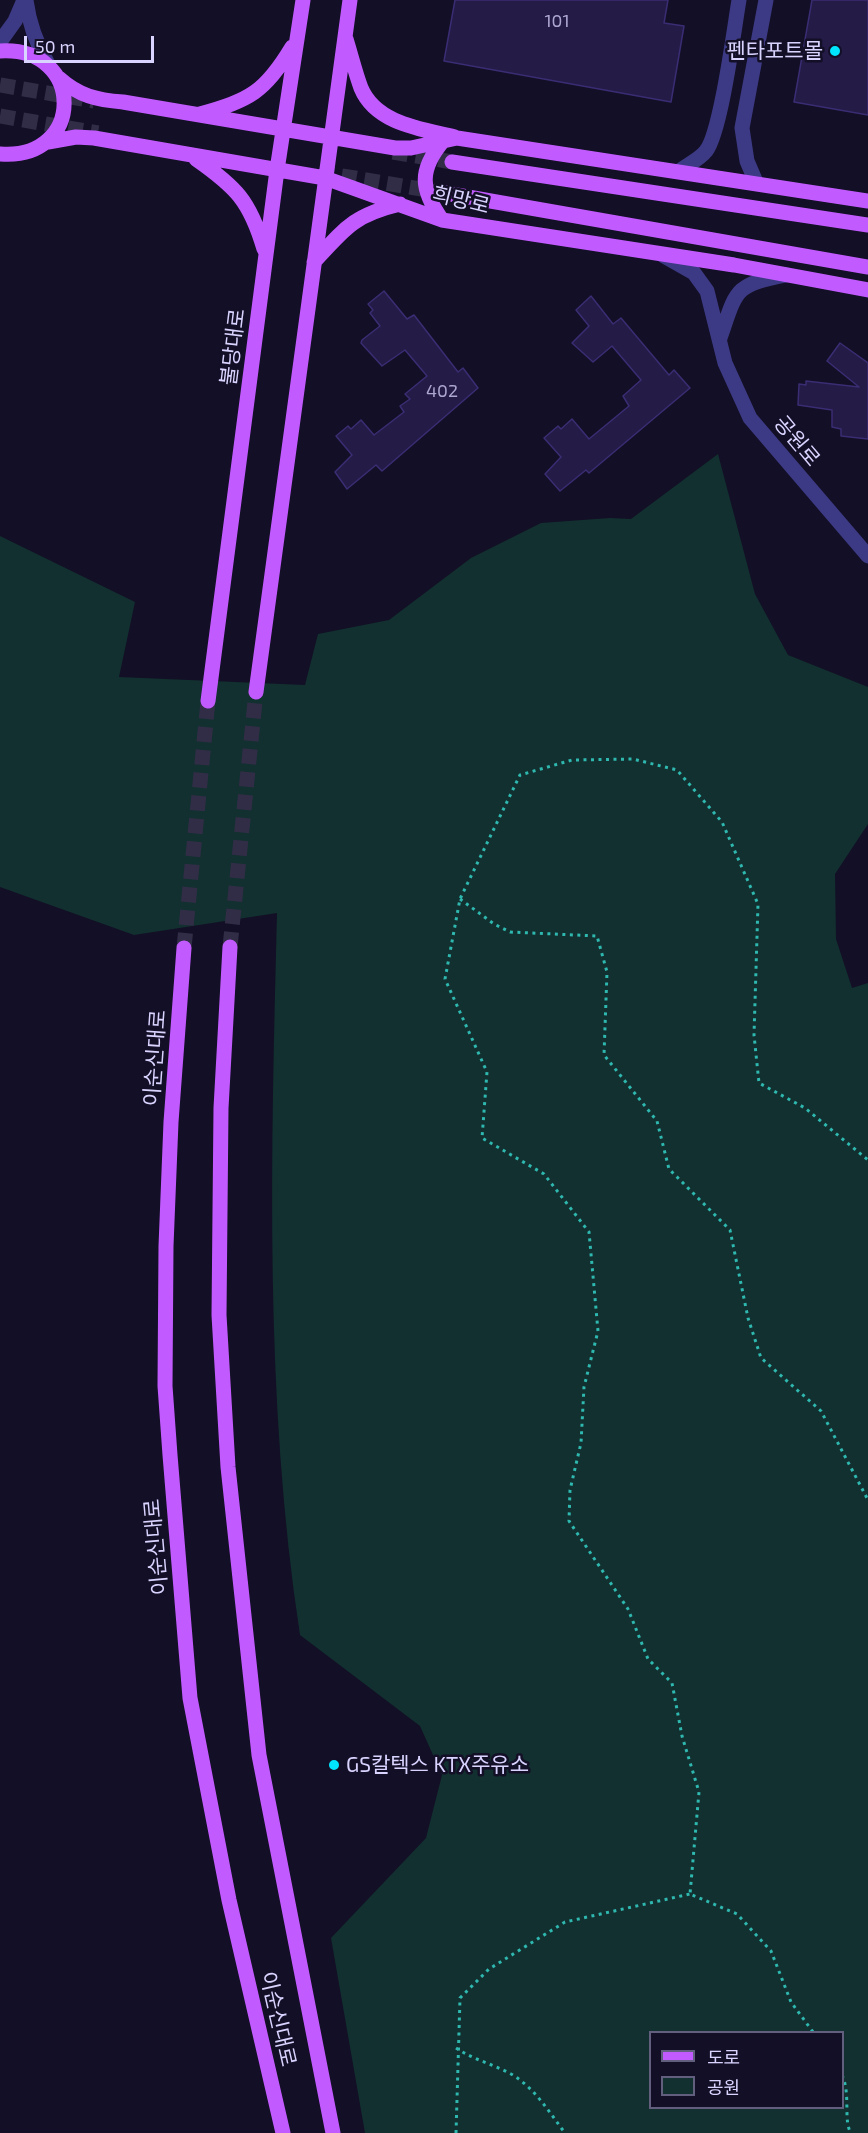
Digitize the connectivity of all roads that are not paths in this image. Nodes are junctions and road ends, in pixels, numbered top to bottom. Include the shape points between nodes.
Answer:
1 (25, 0) edge
2 (303, 0) edge
3 (350, 0) edge
4 (739, 0) edge
5 (766, 0) edge
6 (345, 33) junction
7 (297, 39) junction
8 (0, 42) edge
9 (0, 51) edge
10 (48, 64) junction
11 (59, 78) junction
12 (196, 115) junction
13 (283, 130) junction
14 (330, 138) junction
15 (450, 139) junction
16 (48, 142) junction
17 (0, 154) edge
18 (191, 155) junction
19 (452, 162) tunnel mouth
20 (277, 170) junction
21 (679, 171) junction
22 (325, 178) junction
23 (756, 182) junction
24 (445, 194) tunnel mouth
25 (868, 201) edge
26 (400, 204) junction
27 (442, 220) junction
28 (868, 225) edge
29 (266, 255) junction
30 (664, 256) junction
31 (314, 262) junction
32 (868, 267) edge
33 (790, 274) junction
34 (868, 290) edge
35 (720, 338) junction
36 (868, 556) edge
37 (256, 692) tunnel mouth
38 (208, 701) tunnel mouth
39 (230, 947) tunnel mouth
40 (184, 948) tunnel mouth
41 (283, 2133) edge
42 (333, 2133) edge

1 - 8 street
1 - 10 street via 37,46
2 - 7 main road, 불당대로
3 - 6 main road
4 - 21 street via 720,107 706,151
5 - 23 street via 745,107 742,145
6 - 14 main road
6 - 15 main road via 362,90 378,112
7 - 12 main road via 274,77 238,103
7 - 13 main road, 불당대로
9 - 10 main road via 26,52
10 - 11 main road
11 - 12 main road via 77,92 98,100
11 - 16 main road via 64,112
12 - 13 main road
13 - 14 main road
13 - 20 main road, 불당대로
14 - 15 main road via 394,148
14 - 22 main road
15 - 21 main road
15 - 27 main road via 427,166 428,199
16 - 17 main road, 희망로 via 33,152
16 - 18 main road, 희망로 via 76,136
18 - 20 main road, 희망로
18 - 29 main road via 227,181 254,216
19 - 28 main road, 희망로
20 - 22 main road, 희망로
20 - 29 main road, 불당대로
21 - 23 main road
22 - 26 main road, 희망로
22 - 31 main road
23 - 25 main road
24 - 32 main road
26 - 27 main road, 희망로
26 - 31 main road via 370,212 346,225
27 - 30 main road, 희망로
29 - 38 main road, 불당대로
30 - 33 main road, 희망로
30 - 35 street, 공원로 via 694,273 706,291
31 - 37 main road
33 - 34 main road, 희망로
33 - 35 street via 751,282 738,291
35 - 36 street, 공원로 via 725,363 750,418
39 - 42 main road, 이순신대로 via 221,1108 219,1303 228,1467 259,1755
40 - 41 main road, 이순신대로 via 171,1122 165,1386 190,1698 229,1900

